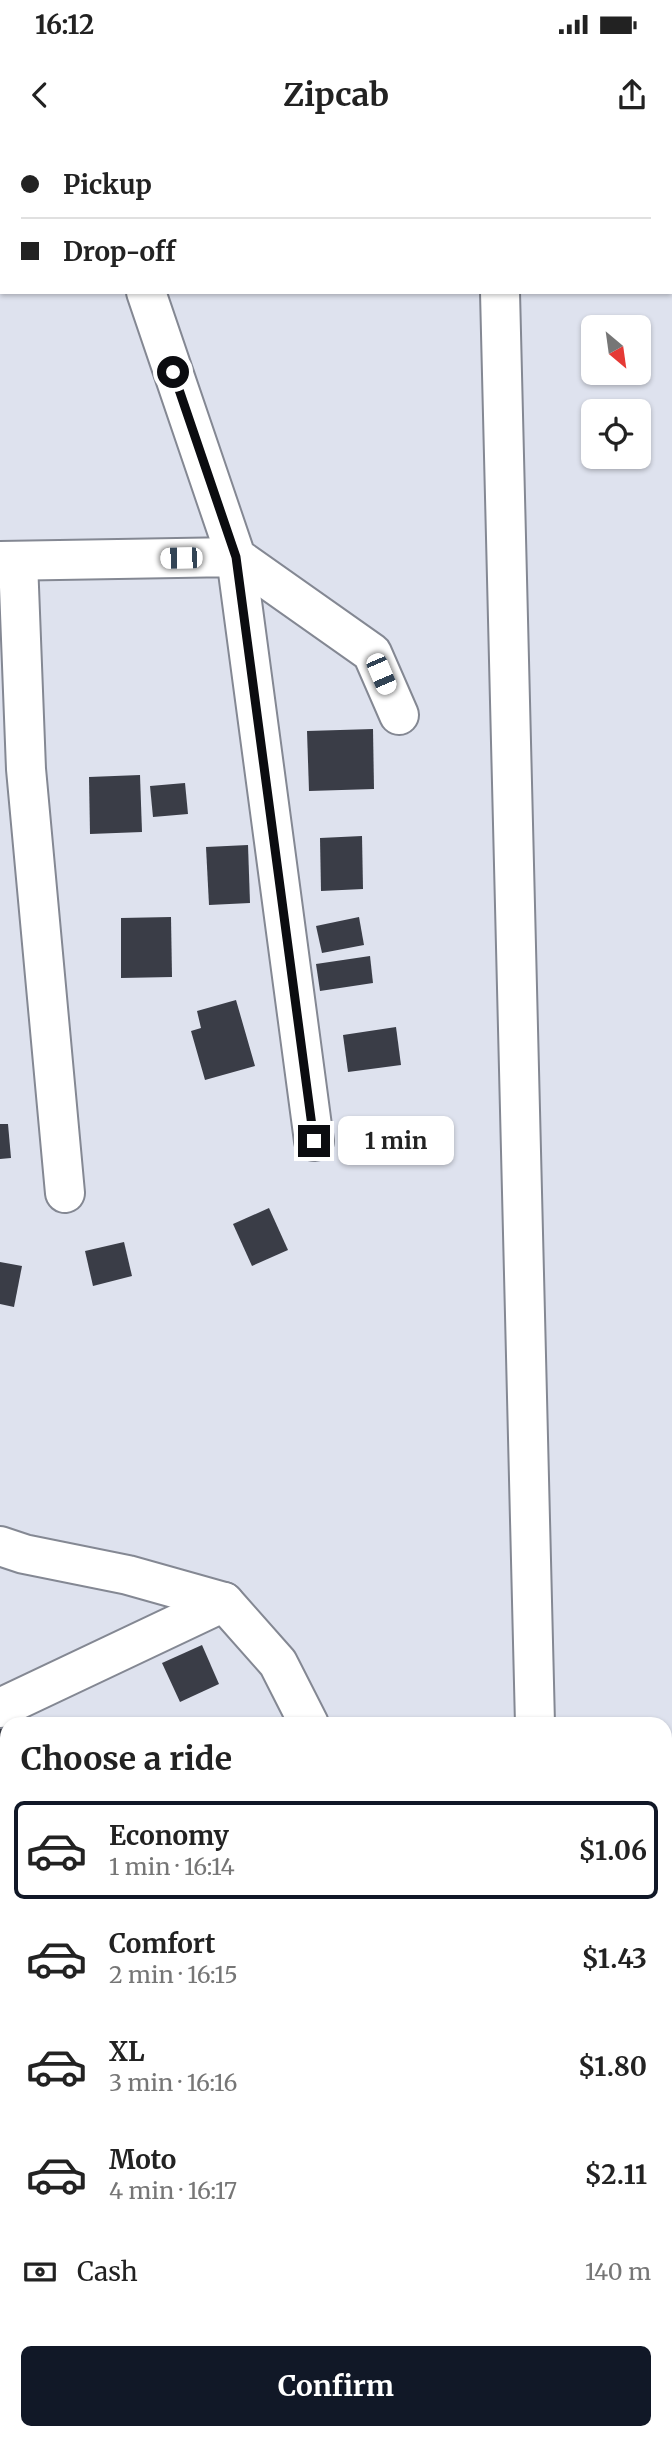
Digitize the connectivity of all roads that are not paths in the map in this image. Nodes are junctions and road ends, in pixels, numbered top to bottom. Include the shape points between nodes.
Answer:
1 (147, 294) edge
2 (500, 294) edge
3 (236, 557) junction
4 (9, 561) edge
5 (399, 715) dead end
6 (13, 769) edge
7 (314, 1141) dead end
8 (65, 1193) dead end
9 (0, 1546) edge
10 (223, 1602) junction
11 (0, 1708) edge
12 (305, 1717) edge
13 (535, 1717) edge

1 - 3 lane
2 - 13 lane
3 - 4 lane
3 - 5 lane via 372,653
3 - 7 lane
4 - 6 lane
6 - 8 lane
9 - 10 lane
10 - 11 lane
10 - 12 lane via 278,1663

